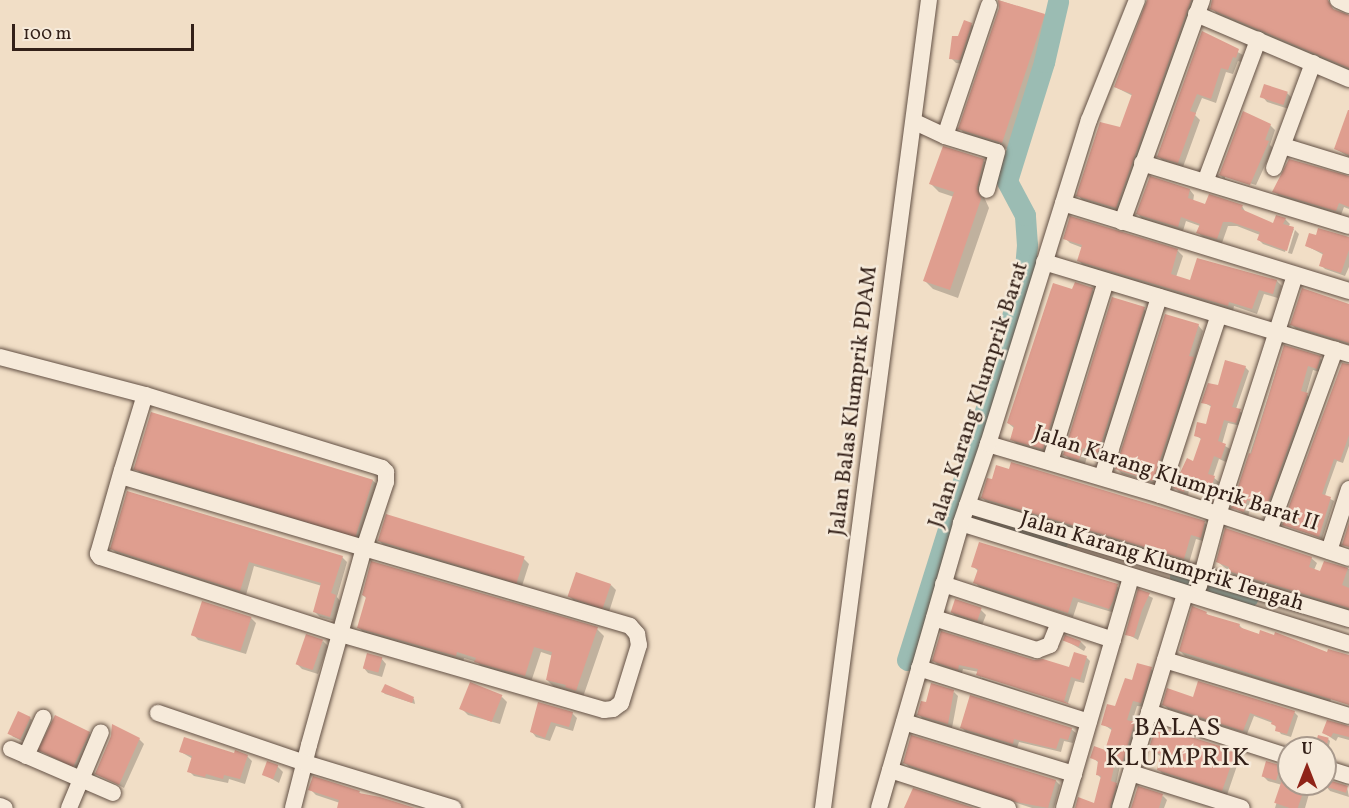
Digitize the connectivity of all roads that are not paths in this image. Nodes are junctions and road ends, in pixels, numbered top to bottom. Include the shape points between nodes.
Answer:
1 (929, 0) edge
2 (1137, 0) edge
3 (1338, 0) edge
4 (989, 5) dead end
5 (1349, 5) edge
6 (1199, 7) edge
7 (1258, 40) junction
8 (1313, 63) junction
9 (1349, 79) edge
10 (915, 122) junction
11 (945, 136) junction
12 (1283, 146) junction
13 (1142, 163) junction
14 (1349, 166) edge
15 (1274, 168) dead end
16 (1205, 182) junction
17 (987, 190) dead end
18 (1063, 203) junction
19 (1122, 222) junction
20 (1349, 226) edge
21 (1044, 262) junction
22 (1295, 275) junction
23 (1106, 281) junction
24 (1349, 291) edge
25 (1159, 297) junction
26 (1219, 315) junction
27 (1277, 332) junction
28 (1342, 352) edge
29 (0, 357) edge
30 (145, 395) junction
31 (988, 444) junction
32 (1050, 462) junction
33 (121, 476) junction
34 (1102, 477) junction
35 (1349, 489) edge
36 (1160, 495) junction
37 (964, 514) junction
38 (1218, 515) junction
39 (1269, 531) junction
40 (364, 548) junction
41 (1329, 551) junction
42 (1349, 558) edge
43 (1131, 577) junction
44 (944, 584) junction
45 (1196, 588) junction
46 (934, 618) junction
47 (1349, 619) edge
48 (1059, 623) junction
49 (340, 634) junction
50 (1113, 640) junction
51 (1349, 644) edge
52 (1165, 660) junction
53 (919, 668) junction
54 (1149, 712) junction
55 (158, 713) dead end
56 (1349, 716) edge
57 (43, 718) dead end
58 (904, 722) junction
59 (1089, 722) junction
60 (101, 732) dead end
61 (1277, 753) edge
62 (305, 763) junction
63 (890, 770) junction
64 (1131, 773) junction
65 (1074, 774) junction
66 (82, 781) junction
67 (113, 794) dead end
68 (0, 806) edge
69 (5, 808) edge
70 (69, 808) edge
71 (293, 808) edge
72 (453, 808) edge
73 (823, 808) edge
74 (879, 808) edge
75 (1008, 808) edge
76 (1064, 808) edge
77 (1120, 808) edge
78 (1242, 808) edge

1 - 10 street, Jalan Balas Klumprik PDAM
2 - 18 street, Jalan Karang Klumprik Barat via 1089,120
3 - 5 street
4 - 11 street
6 - 7 street
6 - 13 street
7 - 8 street
7 - 16 street
8 - 9 street
8 - 12 street
10 - 11 street
10 - 73 street, Jalan Balas Klumprik PDAM
11 - 17 street via 997,152
12 - 14 street
12 - 15 street
13 - 16 street
13 - 19 street
16 - 20 street
18 - 19 street
18 - 21 street, Jalan Karang Klumprik Barat
19 - 22 street
21 - 23 street
21 - 31 street, Jalan Karang Klumprik Barat
22 - 24 street
22 - 27 street
23 - 25 street
23 - 32 street
25 - 26 street
25 - 34 street
26 - 27 street
26 - 36 street
27 - 28 street
27 - 38 street
28 - 39 street
29 - 30 street
30 - 33 street
30 - 40 street via 382,468 386,482
31 - 32 street, Jalan Karang Klumprik Barat II
31 - 37 street, Jalan Karang Klumprik Barat
32 - 34 street, Jalan Karang Klumprik Barat II
33 - 40 street
33 - 49 street via 100,557
34 - 36 street, Jalan Karang Klumprik Barat II
35 - 41 street
36 - 38 street, Jalan Karang Klumprik Barat II
37 - 43 street, Jalan Karang Klumprik Tengah
37 - 44 street, Jalan Karang Klumprik Barat
37 - 45 street, Jalan Karang Klumprik Tengah
38 - 39 street, Jalan Karang Klumprik Barat II
38 - 45 street
39 - 41 street, Jalan Karang Klumprik Barat II
40 - 49 street
40 - 49 street via 630,626 639,645 621,703 604,710
41 - 42 street, Jalan Karang Klumprik Barat II
43 - 45 street, Jalan Karang Klumprik Tengah
43 - 50 street
44 - 46 street, Jalan Karang Klumprik Barat
44 - 48 street
45 - 47 street, Jalan Karang Klumprik Tengah
45 - 51 street, Jalan Karang Klumprik Tengah
45 - 52 street
46 - 48 street via 1037,650 1050,645
46 - 53 street, Jalan Karang Klumprik Barat
48 - 50 street
49 - 62 street
50 - 59 street
52 - 54 street
52 - 56 street
53 - 58 street, Jalan Karang Klumprik Barat
53 - 59 street
54 - 61 street
54 - 64 street
55 - 62 street
57 - 66 street via 19,753
58 - 63 street, Jalan Karang Klumprik Barat
58 - 65 street
59 - 65 street
60 - 66 street
62 - 71 street
62 - 72 street
63 - 74 street, Jalan Karang Klumprik Barat
63 - 75 street
64 - 77 street
64 - 78 street
65 - 76 street
66 - 67 street
66 - 70 street
68 - 69 street

